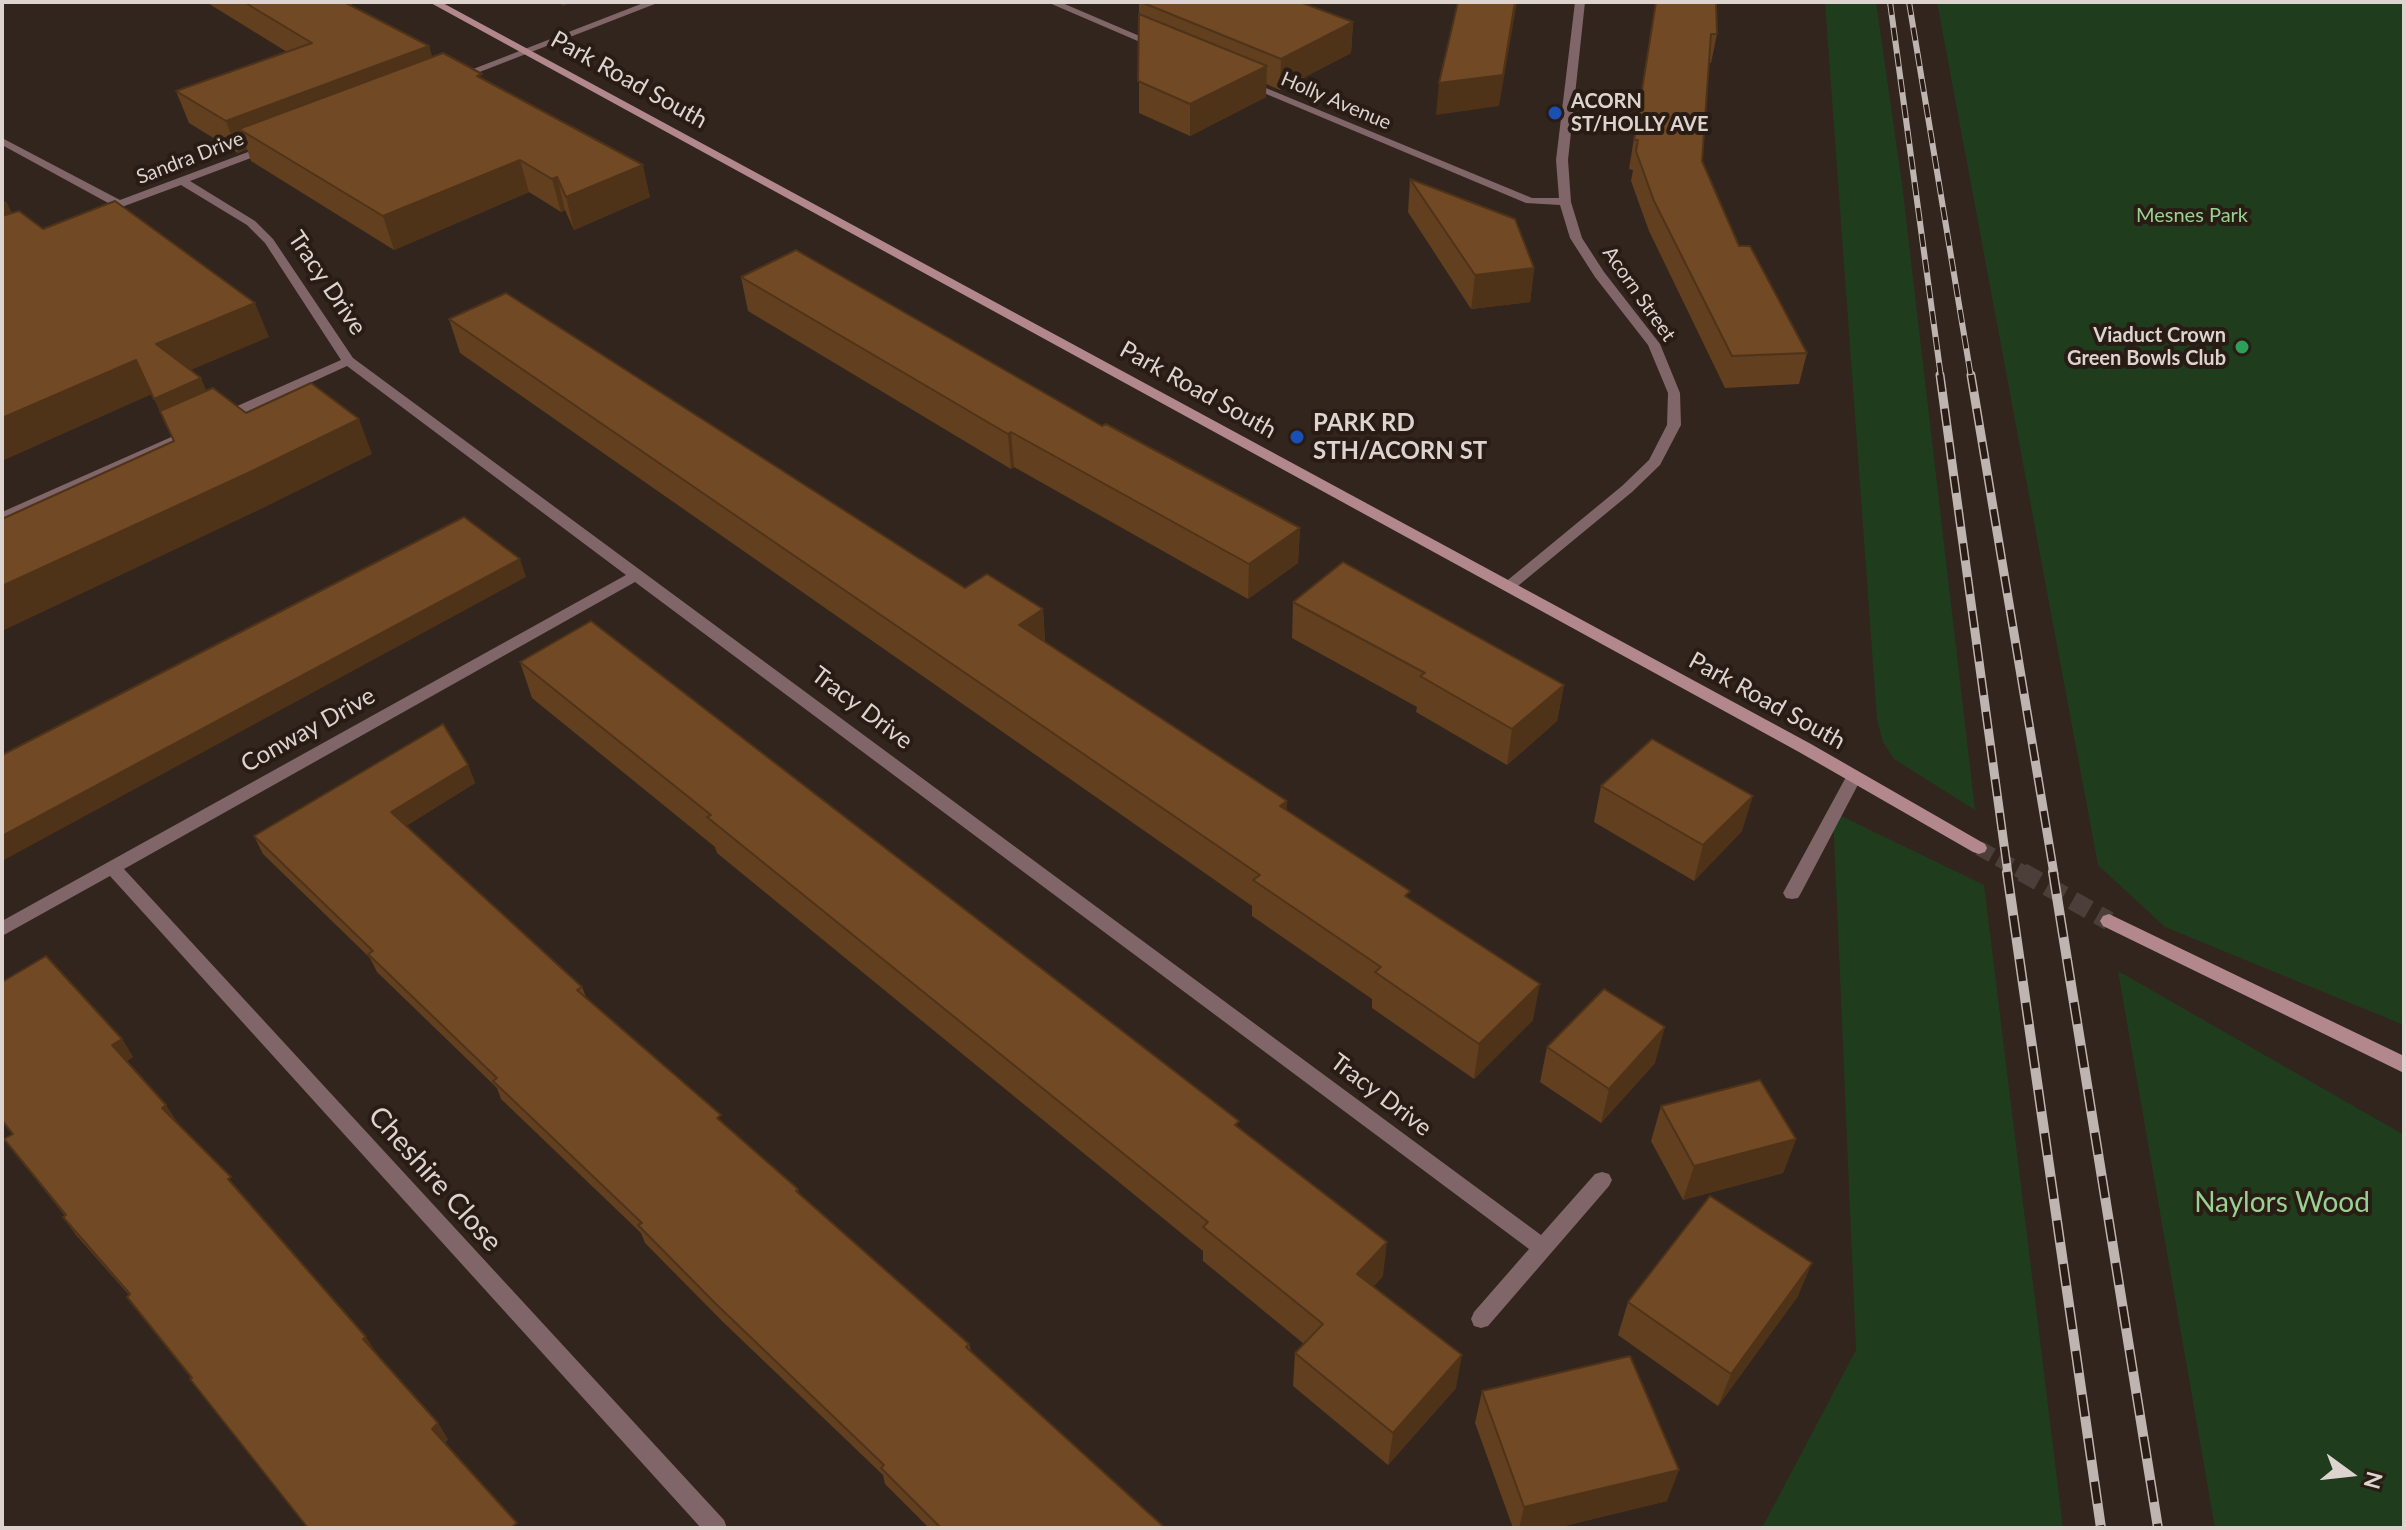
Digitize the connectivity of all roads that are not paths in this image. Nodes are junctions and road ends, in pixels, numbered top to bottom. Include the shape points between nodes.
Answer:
1 (434, 2) edge
2 (655, 2) edge
3 (1052, 2) edge
4 (1580, 2) edge
5 (527, 51) junction
6 (1169, 51) edge
7 (1228, 75) edge
8 (443, 83) edge
9 (2, 141) edge
10 (287, 141) edge
11 (182, 181) junction
12 (1565, 202) junction
13 (119, 204) junction
14 (90, 215) edge
15 (348, 361) junction
16 (2, 517) edge
17 (638, 574) junction
18 (1508, 587) junction
19 (1854, 777) junction
20 (1979, 848) tunnel mouth
21 (112, 867) junction
22 (1792, 893) dead end
23 (2109, 921) tunnel mouth
24 (2, 929) edge
25 (2404, 1065) edge
26 (1602, 1180) dead end
27 (1543, 1248) junction
28 (1481, 1319) dead end
29 (716, 1528) edge

1 - 5 street, Park Road South
2 - 5 street
3 - 6 street
4 - 12 street, Acorn Street via 1562,160
5 - 8 street
5 - 18 street, Park Road South
7 - 12 street, Holly Avenue via 1530,201
9 - 13 street
10 - 11 street, Sandra Drive
11 - 13 street, Sandra Drive
11 - 15 street, Tracy Drive via 251,223 269,241
12 - 18 street, Acorn Street via 1576,238 1654,344 1674,393 1674,425 1655,462
13 - 14 street, Sandra Drive
15 - 16 street
15 - 17 street, Tracy Drive
17 - 21 street, Conway Drive
17 - 27 street, Tracy Drive
18 - 19 street, Park Road South
19 - 20 street, Park Road South
19 - 22 street
21 - 24 street, Conway Drive
21 - 29 street, Cheshire Close
23 - 25 street
26 - 27 street
27 - 28 street

